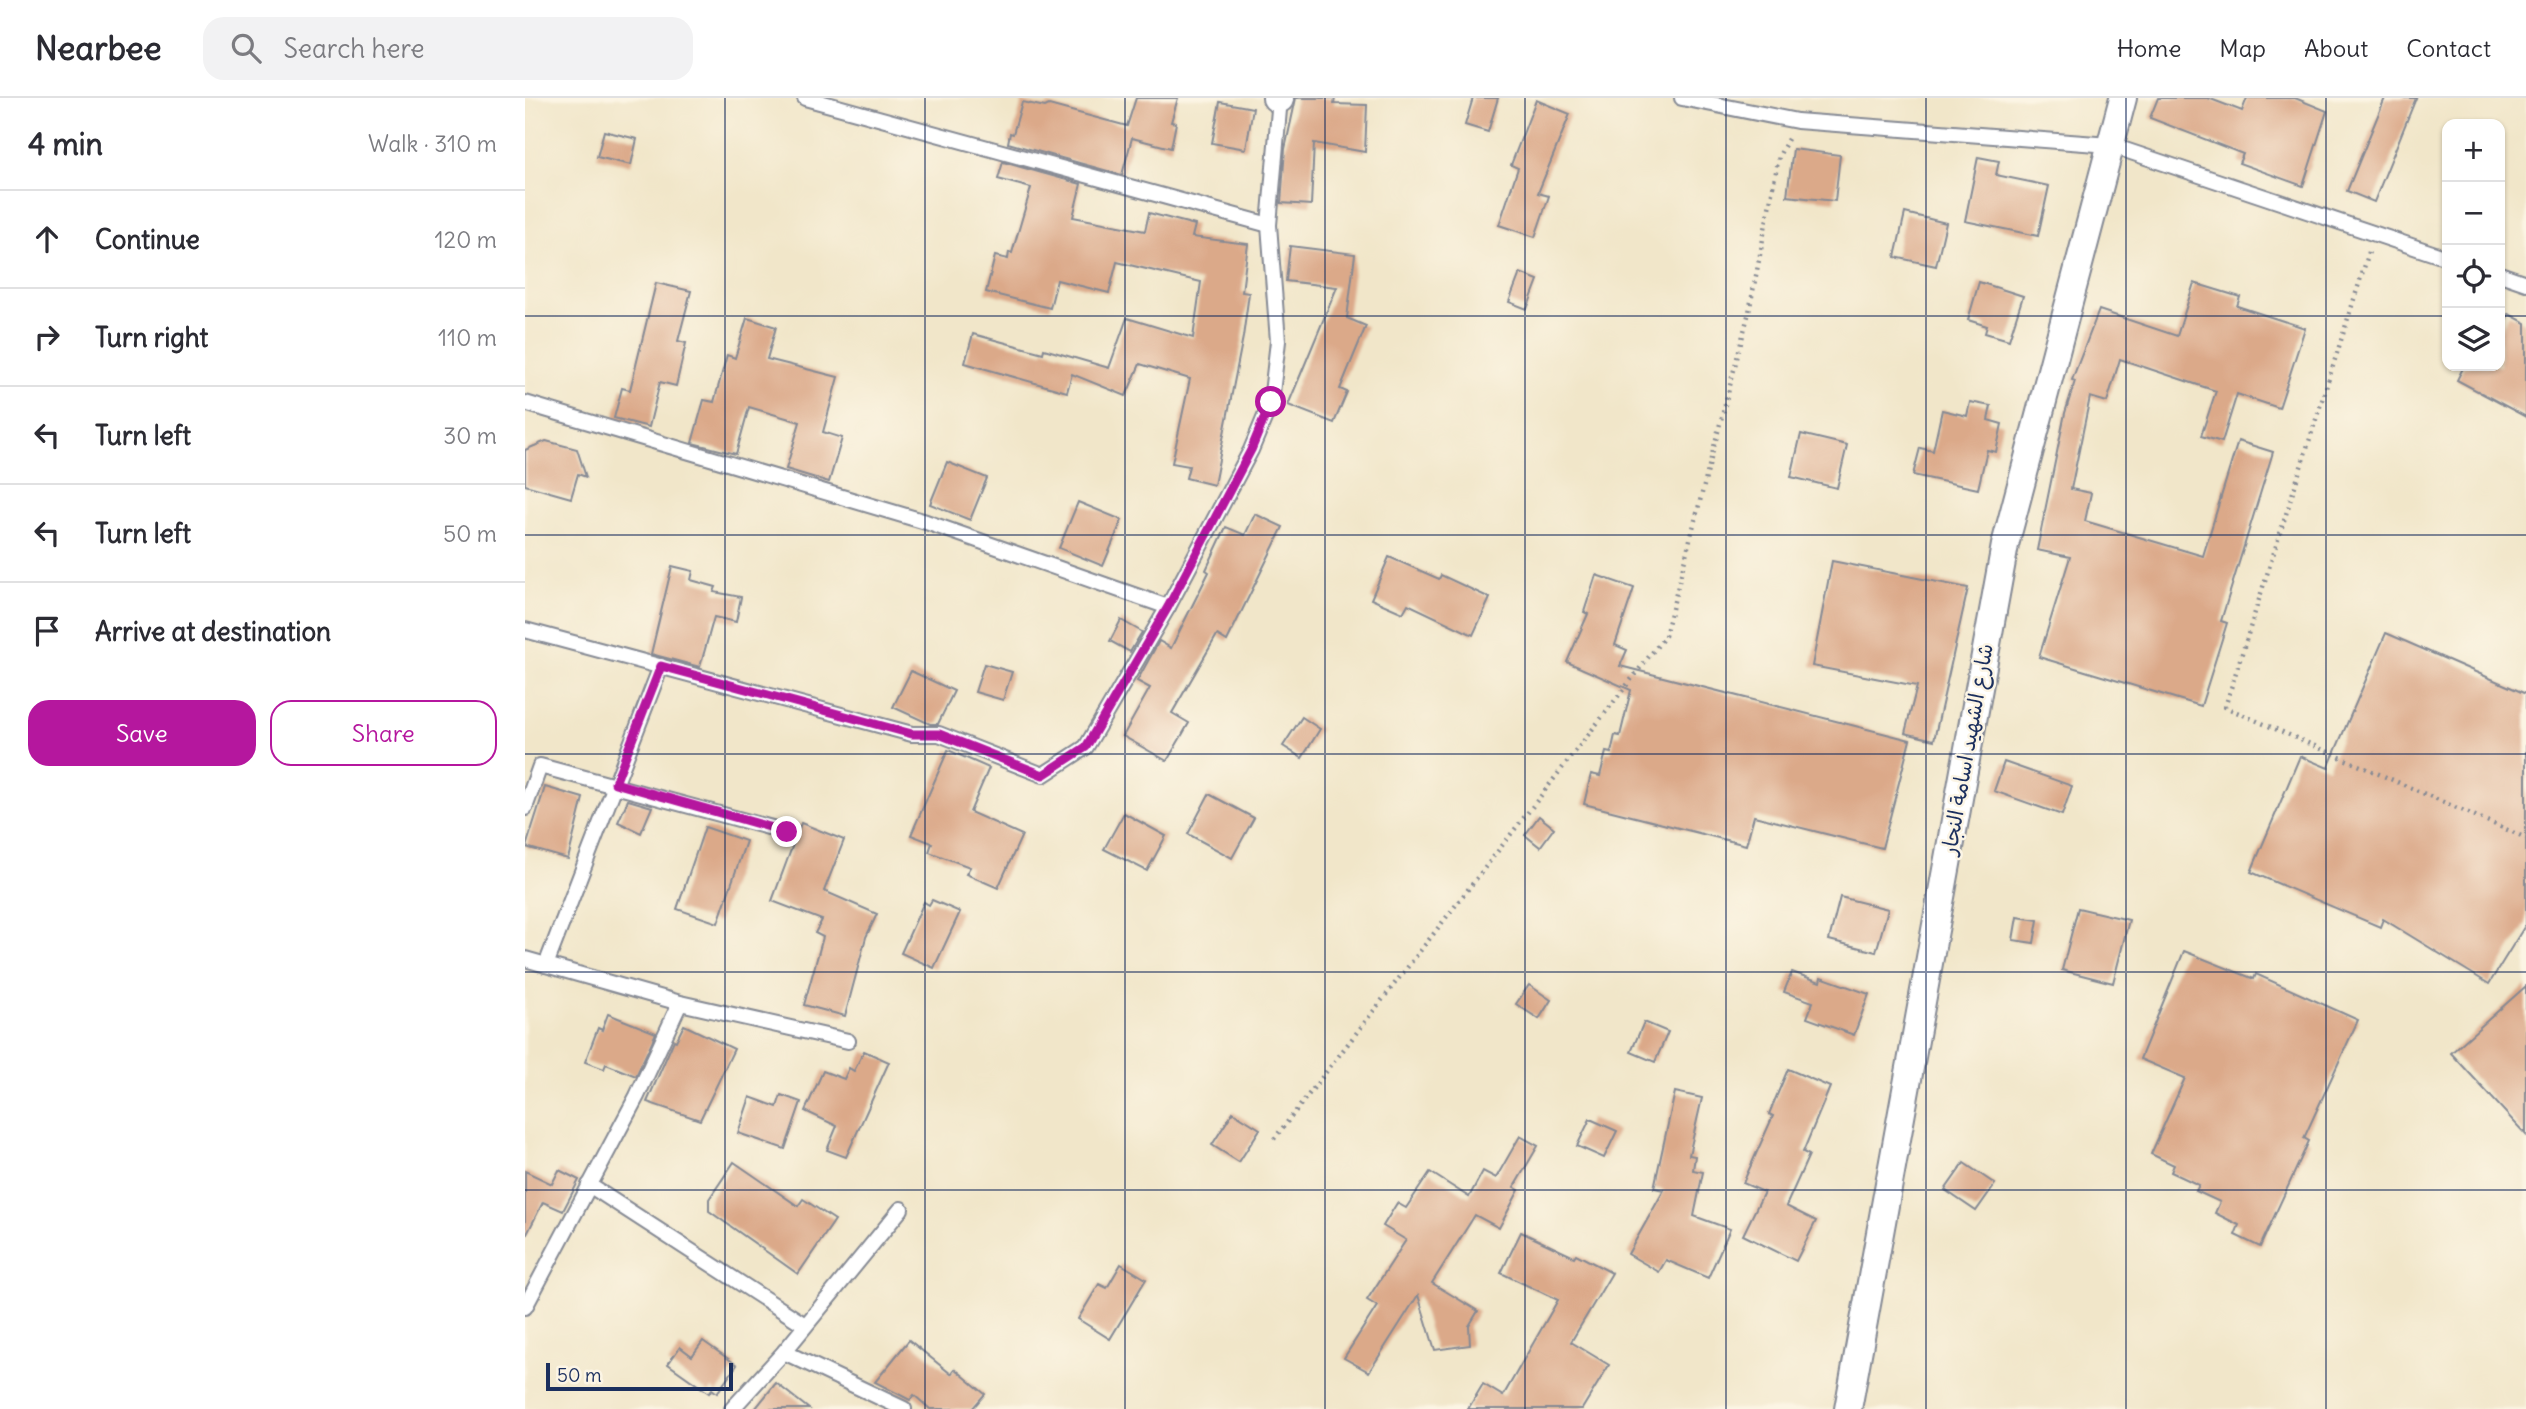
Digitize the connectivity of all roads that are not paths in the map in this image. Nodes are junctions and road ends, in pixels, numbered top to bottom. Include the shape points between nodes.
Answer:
1 (805, 98) edge
2 (1279, 98) edge
3 (1682, 98) edge
4 (2123, 98) edge
5 (2110, 145) junction
6 (1269, 225) junction
7 (2442, 256) edge
8 (2505, 276) edge
9 (2526, 283) edge
10 (525, 403) edge
11 (1168, 607) junction
12 (525, 629) edge
13 (661, 666) junction
14 (615, 783) junction
15 (525, 808) edge
16 (787, 832) dead end
17 (525, 959) edge
18 (546, 965) junction
19 (680, 1003) junction
20 (848, 1041) dead end
21 (589, 1185) junction
22 (901, 1209) dead end
23 (525, 1307) edge
24 (805, 1325) junction
25 (784, 1352) junction
26 (732, 1409) edge
27 (904, 1409) edge
28 (1848, 1409) edge

1 - 6 lane
2 - 6 lane
3 - 5 lane via 1797,121
4 - 5 street, شارع الشهيد اسامة النجار
5 - 7 lane
5 - 28 street, شارع الشهيد اسامة النجار via 2005,545
6 - 11 lane via 1277,341 1271,402 1251,450
8 - 9 lane
10 - 11 lane via 926,522
11 - 13 lane via 1086,747 1043,775 939,734 912,734
12 - 13 lane
13 - 14 lane
14 - 15 lane via 540,766
14 - 16 lane
14 - 18 lane
17 - 18 lane
18 - 19 lane
19 - 20 lane
19 - 21 lane
21 - 23 lane
21 - 24 lane
22 - 24 lane
24 - 25 lane
25 - 26 lane
25 - 27 lane

